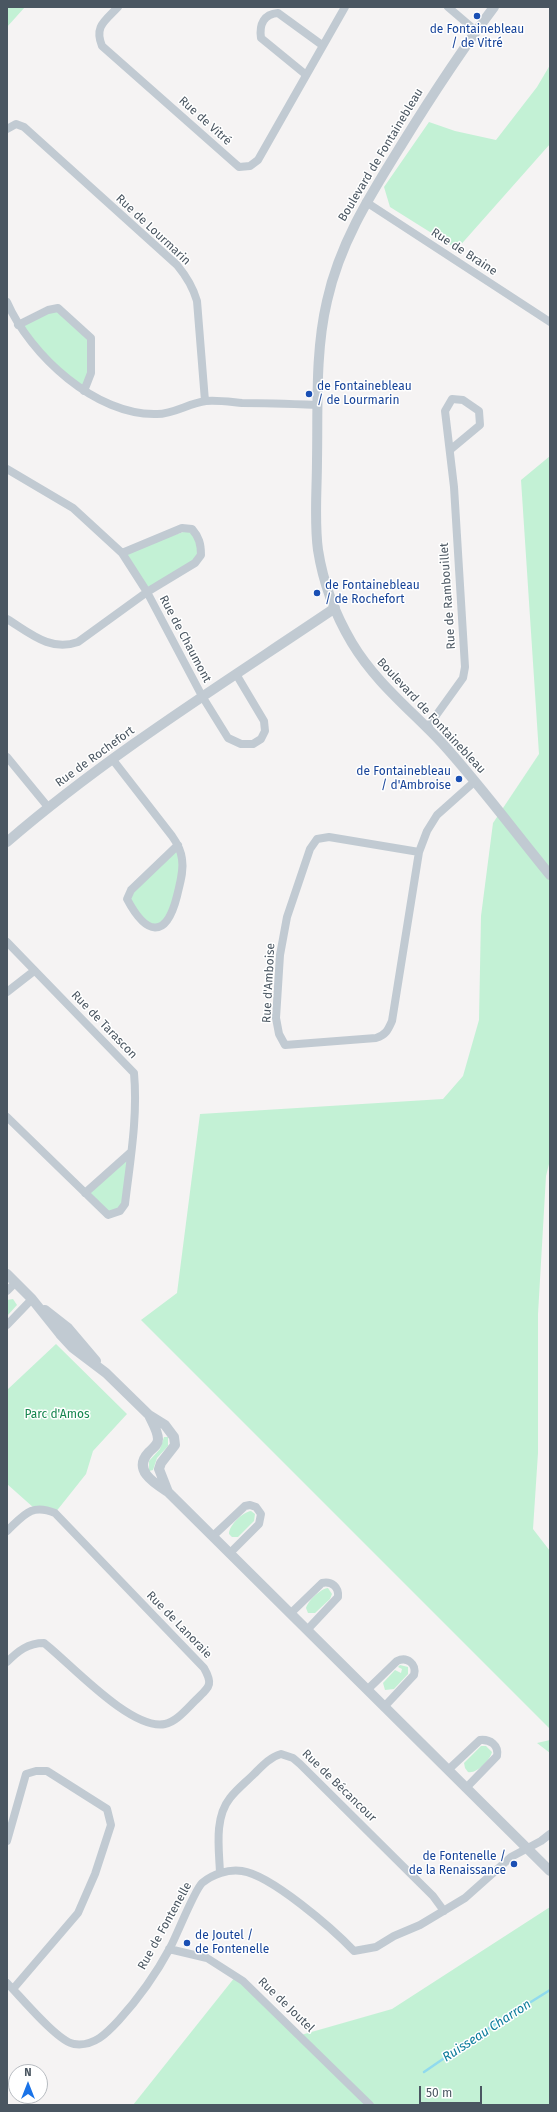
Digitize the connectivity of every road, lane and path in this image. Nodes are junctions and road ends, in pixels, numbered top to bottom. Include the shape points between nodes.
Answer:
1 (118, 7) edge
2 (345, 7) edge
3 (448, 7) edge
4 (494, 7) edge
5 (476, 31) junction
6 (322, 45) junction
7 (305, 74) junction
8 (7, 129) edge
9 (366, 202) junction
10 (7, 302) edge
11 (550, 322) edge
12 (18, 325) junction
13 (84, 391) junction
14 (205, 401) junction
15 (318, 405) junction
16 (450, 450) junction
17 (7, 469) edge
18 (122, 553) junction
19 (147, 592) junction
20 (335, 608) junction
21 (7, 619) edge
22 (236, 674) junction
23 (202, 696) junction
24 (427, 728) junction
25 (7, 758) edge
26 (113, 760) junction
27 (474, 782) junction
28 (48, 807) junction
29 (7, 842) edge
30 (178, 845) junction
31 (419, 852) junction
32 (550, 875) edge
33 (7, 942) edge
34 (34, 971) junction
35 (7, 992) edge
36 (7, 1117) edge
37 (131, 1152) junction
38 (85, 1193) junction
39 (7, 1274) edge
40 (15, 1283) junction
41 (7, 1291) edge
42 (32, 1299) junction
43 (7, 1325) edge
44 (149, 1415) junction
45 (168, 1492) junction
46 (7, 1531) edge
47 (213, 1536) junction
48 (230, 1553) junction
49 (291, 1614) junction
50 (307, 1630) junction
51 (7, 1662) edge
52 (367, 1690) junction
53 (384, 1706) junction
54 (448, 1770) junction
55 (466, 1788) junction
56 (550, 1834) edge
57 (7, 1841) edge
58 (527, 1848) junction
59 (548, 1866) edge
60 (220, 1873) junction
61 (444, 1911) junction
62 (169, 1949) junction
63 (10, 1986) edge
64 (370, 2105) edge

1 - 7 street, Rue de Vitré via 100,26 98,36 102,46 239,167 250,166 258,160
2 - 6 street, Rue de Vitré
3 - 5 street
4 - 5 street, Boulevard de Fontainebleau
5 - 9 street, Boulevard de Fontainebleau
6 - 7 street, Rue de Vitré
6 - 7 street via 278,13 272,14 262,23 261,38
8 - 14 street, Rue de Lourmarin via 16,124 24,127 177,265 187,277 197,301
9 - 11 street, Rue de Braine
9 - 15 street, Boulevard de Fontainebleau via 347,240 327,300 321,332
10 - 12 street
12 - 13 street via 47,360
12 - 13 street via 48,310 58,308 91,338 91,373
13 - 14 street via 107,405 135,413 172,413
14 - 15 street
15 - 20 street, Boulevard de Fontainebleau via 318,549
16 - 16 street, Rue de Rambouillet via 480,425 479,411 463,400 452,399 445,411
16 - 24 street, Rue de Rambouillet via 465,667 463,678
17 - 18 street, Rue de Chaumont via 73,508
18 - 19 street, Rue de Chaumont
18 - 19 street, Rue de Chaumont via 182,528 192,529 198,536 201,555 194,563
19 - 21 street, Rue de Chaumont via 78,642 67,646 48,643
19 - 23 street, Rue de Chaumont
20 - 22 street, Rue de Rochefort
20 - 24 street, Boulevard de Fontainebleau via 351,642 379,682
22 - 23 street, Rue de Rochefort
22 - 23 street via 264,721 265,731 257,742 241,744 228,738
23 - 26 street, Rue de Rochefort
24 - 27 street, Boulevard de Fontainebleau
25 - 28 street
26 - 28 street, Rue de Rochefort
26 - 30 street
27 - 31 street, Rue d'Amboise via 437,815
27 - 32 street, Boulevard de Fontainebleau
28 - 29 street, Rue de Rochefort
30 - 30 street via 182,873 172,913 165,923 156,927 148,926 134,913 127,898 131,890
31 - 31 street, Rue d'Amboise via 392,1021 388,1031 376,1038 285,1044 279,1034 276,1018 280,955 287,917 310,849 317,839 329,837
33 - 34 street, Rue de Tarascon
34 - 35 street
34 - 37 street, Rue de Tarascon via 134,1073 136,1094
36 - 38 street, Rue de Tarascon
37 - 38 street
37 - 38 street, Rue de Tarascon via 125,1204 120,1211 108,1215
39 - 40 street
40 - 41 street
40 - 42 street
42 - 43 street
42 - 44 street via 68,1328 106,1373
44 - 45 street via 158,1441 144,1460 143,1469 151,1481
44 - 45 street via 165,1425 175,1439 174,1448 159,1467
45 - 47 street
46 - 51 street, Rue de Lanoraie via 34,1508 55,1513 204,1668 210,1679 208,1688 173,1721 156,1724 127,1714 82,1679 44,1643 32,1643
47 - 48 street
47 - 48 street via 245,1506 250,1504 258,1509 262,1514 260,1522
48 - 49 street
49 - 50 street
49 - 50 street via 320,1584 328,1582 335,1586 338,1597
50 - 52 street
52 - 53 street
52 - 53 street via 397,1661 403,1659 411,1662 415,1670 413,1677
53 - 54 street
54 - 55 street
54 - 55 street via 480,1740 487,1740 495,1745 498,1753 495,1759
55 - 58 street
56 - 58 street, Rue de Fontenelle
57 - 63 street via 26,1774 36,1771 47,1771 106,1809 109,1814 111,1825 108,1835 78,1913
58 - 59 street
58 - 61 street, Rue de Fontenelle via 511,1857 471,1894
60 - 61 street, Rue de Fontenelle via 229,1870 242,1871 261,1877 317,1916 354,1951 376,1947
60 - 61 street, Rue de Bécancour via 220,1825 223,1810 242,1786 270,1759 281,1754 293,1758 300,1764 433,1896
60 - 62 street, Rue de Fontenelle via 201,1884
62 - 63 street, Rue de Fontenelle via 136,2001 111,2029 93,2043 73,2044 54,2031
62 - 64 street, Rue de Joutel via 207,1958 243,1980

